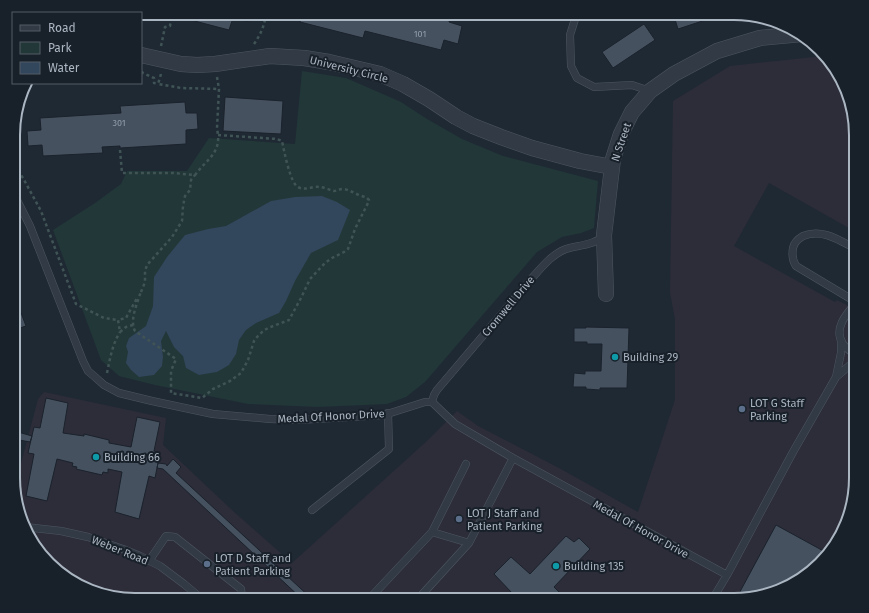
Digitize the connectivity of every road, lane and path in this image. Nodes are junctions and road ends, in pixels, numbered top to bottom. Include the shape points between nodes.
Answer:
1 (575, 20) edge
2 (792, 35) edge
3 (142, 55) edge
4 (142, 72) edge
5 (158, 84) dead end
6 (650, 91) junction
7 (120, 150) dead end
8 (612, 167) junction
9 (20, 174) edge
10 (195, 175) junction
11 (20, 206) edge
12 (604, 235) junction
13 (849, 245) edge
14 (141, 291) junction
15 (606, 294) dead end
16 (849, 299) edge
17 (849, 312) edge
18 (118, 320) junction
19 (133, 326) junction
20 (120, 332) junction
21 (841, 341) junction
22 (849, 350) edge
23 (849, 366) edge
24 (112, 376) dead end
25 (836, 377) junction
26 (164, 391) dead end
27 (171, 393) junction
28 (432, 402) junction
29 (388, 413) junction
30 (513, 458) junction
31 (466, 464) dead end
32 (312, 510) dead end
33 (31, 528) edge
34 (432, 532) junction
35 (469, 543) junction
36 (148, 560) junction
37 (727, 576) junction
38 (195, 593) edge
39 (241, 593) edge
40 (376, 593) edge
41 (423, 593) edge
42 (716, 593) edge

1 - 6 lane via 570,35 571,66 577,78 594,87 632,85
2 - 6 street, N Street via 760,38 717,50
3 - 8 street, University Circle via 197,65 270,56 304,58 380,74 403,84 473,126 500,137 580,162
4 - 5 path via 154,78 154,83
6 - 8 street, N Street via 632,112 621,134
7 - 10 path via 122,173
8 - 12 street, N Street
9 - 18 path via 41,211 76,304 104,318
10 - 14 path via 183,206 182,221 172,237 147,265
10 - 27 path via 214,153 218,135 277,139 282,141 290,175 298,188 321,186 334,191 344,189 368,198 368,202 348,249 325,263 310,279 288,320 268,328 257,337 241,373 202,398
11 - 29 lane, Medal Of Honor Drive via 83,361 94,377 110,388 119,393 213,414 298,420
12 - 15 street, N Street
12 - 28 lane, Cromwell Drive via 591,243 559,252 547,262 437,390
13 - 16 lane via 822,233 810,234 799,238 792,253 796,266
14 - 18 path via 126,318
14 - 19 path via 132,320
17 - 21 lane via 842,320 839,331
18 - 20 path
19 - 20 path via 126,327
19 - 27 path via 135,331 176,359 171,371
20 - 24 path via 116,338 107,374
21 - 22 lane
21 - 25 lane
23 - 25 lane
25 - 37 lane
26 - 27 path
28 - 29 lane, Medal Of Honor Drive
28 - 30 lane, Medal Of Honor Drive via 455,424
29 - 32 lane via 389,449
30 - 35 lane
30 - 37 lane, Medal Of Honor Drive
31 - 34 lane
33 - 36 lane, Weber Road via 94,538
34 - 35 lane
34 - 40 lane
35 - 41 lane
36 - 38 lane, Weber Road via 160,566
36 - 39 lane via 166,536 175,537 241,589
37 - 42 lane

